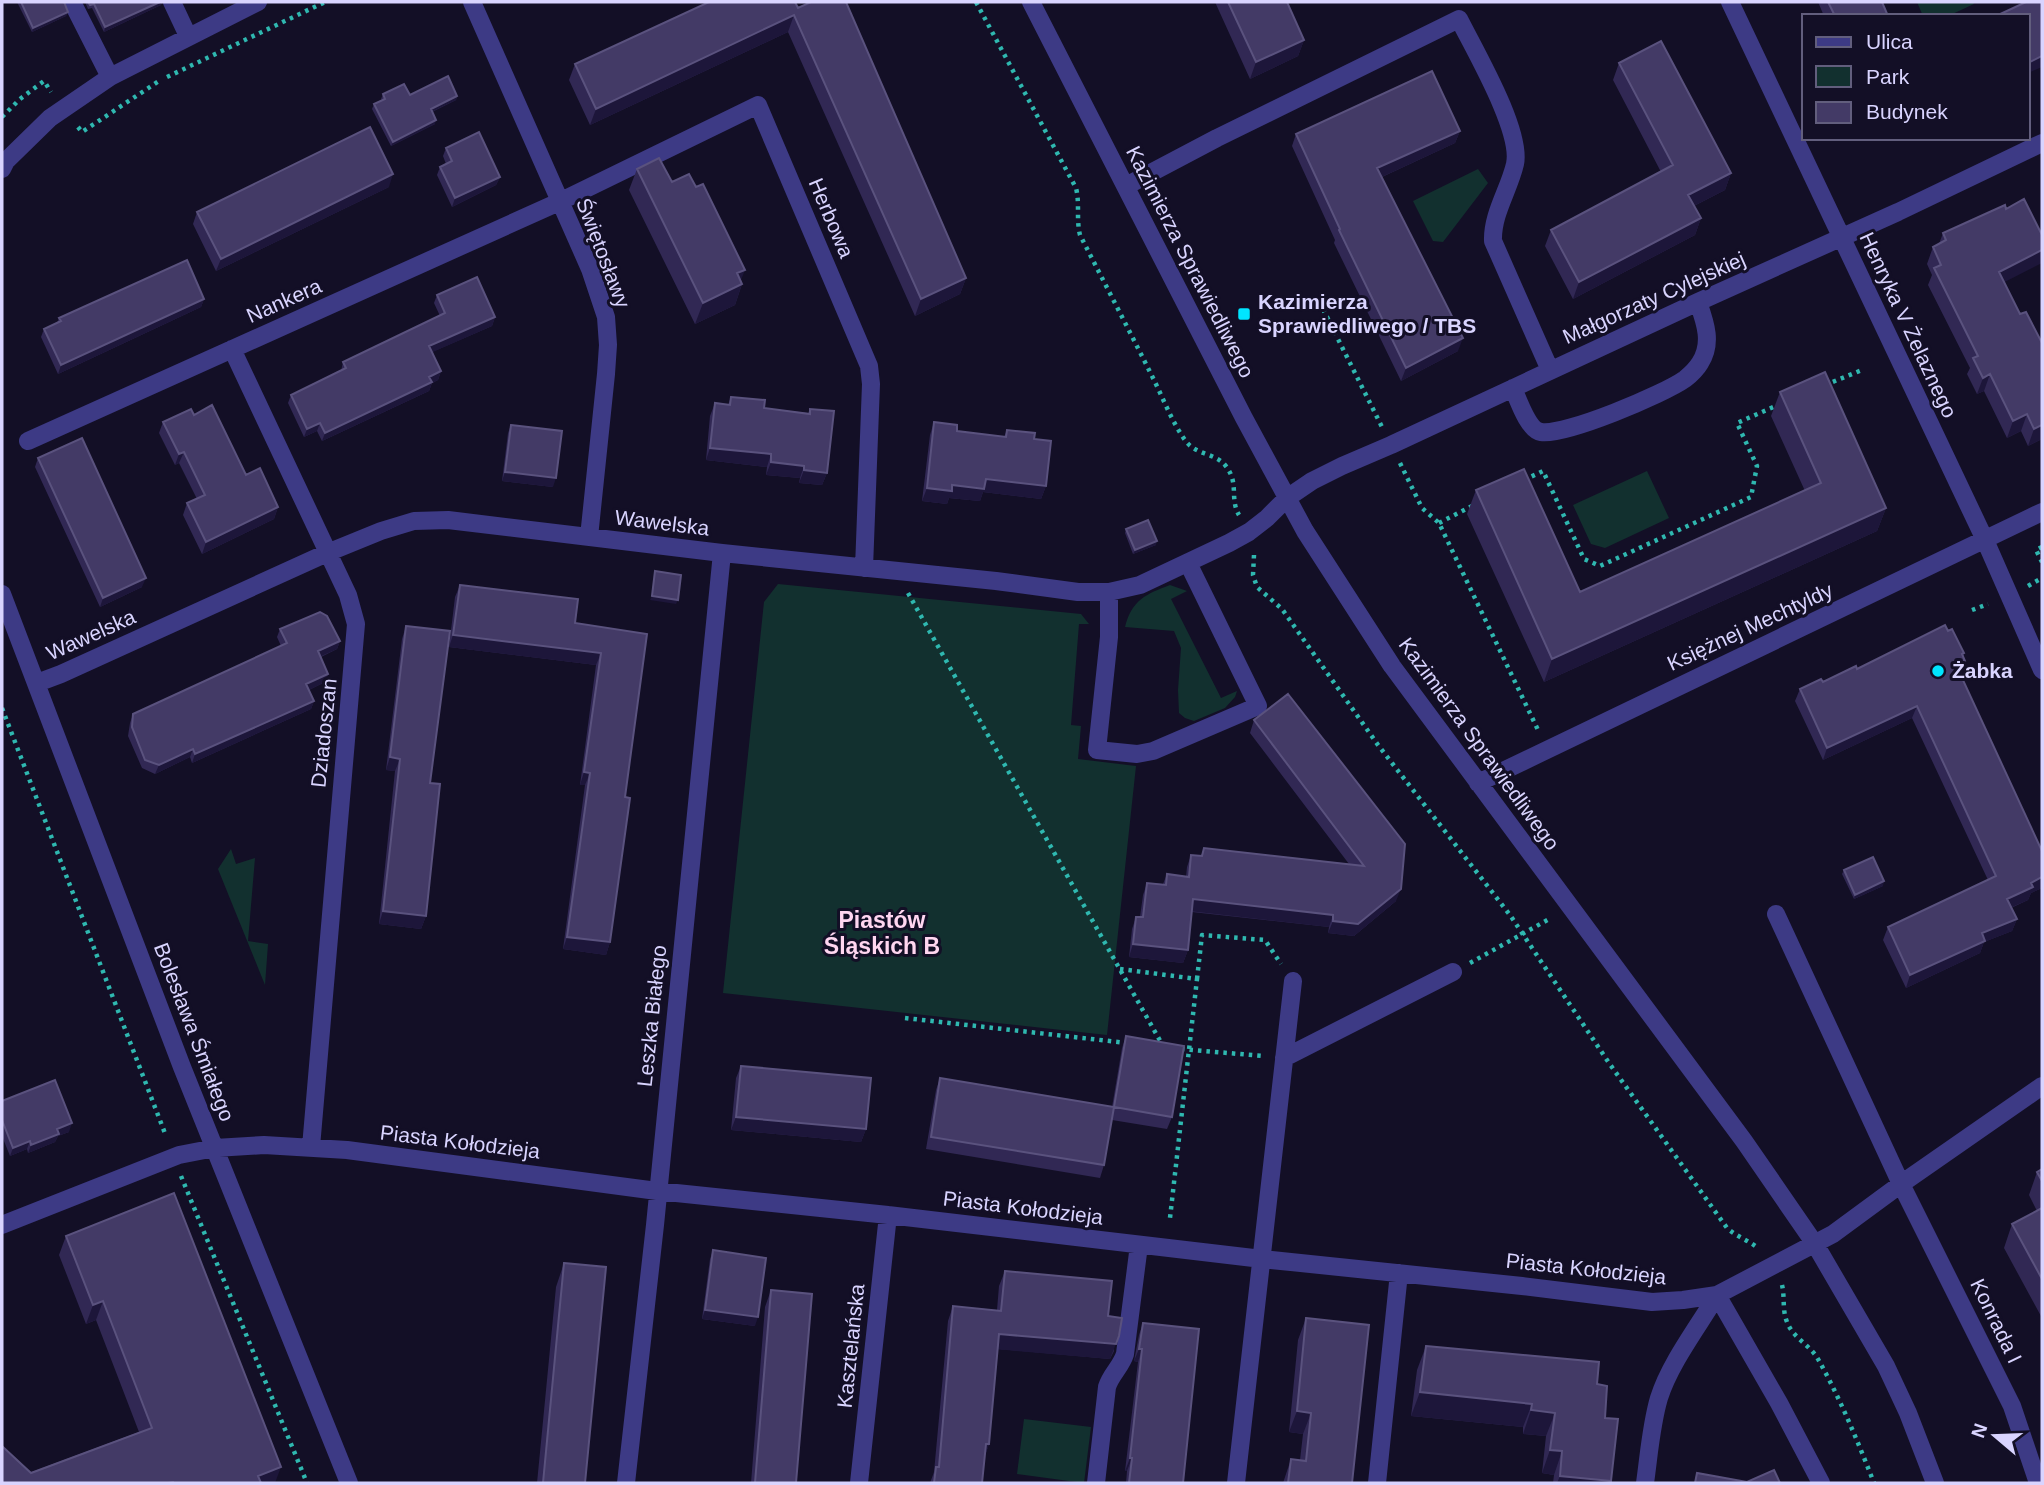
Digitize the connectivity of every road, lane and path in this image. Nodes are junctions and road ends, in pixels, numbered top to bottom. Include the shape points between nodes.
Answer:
1 (72, 2) edge
2 (172, 2) edge
3 (258, 2) edge
4 (472, 2) edge
5 (976, 2) edge
6 (1031, 2) edge
7 (1730, 2) edge
8 (188, 36) junction
9 (110, 77) junction
10 (2042, 143) edge
11 (2, 169) edge
12 (1126, 186) junction
13 (559, 201) junction
14 (1842, 237) junction
15 (1698, 302) junction
16 (1323, 309) dead end
17 (232, 349) junction
18 (1550, 370) junction
19 (1862, 370) dead end
20 (1824, 386) edge
21 (1513, 388) junction
22 (1787, 402) edge
23 (27, 441) dead end
24 (1391, 444) junction
25 (1520, 482) edge
26 (1287, 498) junction
27 (1474, 505) dead end
28 (2042, 512) edge
29 (1439, 523) junction
30 (1249, 532) junction
31 (589, 537) junction
32 (1985, 540) junction
33 (2042, 547) edge
34 (327, 553) junction
35 (722, 553) junction
36 (2042, 562) edge
37 (1188, 563) junction
38 (864, 568) junction
39 (896, 572) junction
40 (1109, 593) junction
41 (2, 594) edge
42 (2042, 670) edge
43 (37, 683) junction
44 (2, 709) edge
45 (1538, 730) dead end
46 (1478, 783) junction
47 (1571, 907) junction
48 (1776, 914) dead end
49 (1523, 934) junction
50 (1120, 968) junction
51 (1453, 972) joint
52 (1197, 979) junction
53 (1293, 981) joint
54 (905, 1018) dead end
55 (1136, 1044) edge
56 (1150, 1045) edge
57 (1176, 1048) edge
58 (1188, 1049) junction
59 (1284, 1058) junction
60 (2042, 1086) edge
61 (311, 1147) junction
62 (215, 1148) junction
63 (173, 1157) junction
64 (1901, 1184) junction
65 (657, 1191) junction
66 (888, 1214) junction
67 (1170, 1218) dead end
68 (2, 1225) edge
69 (1815, 1244) junction
70 (1139, 1245) junction
71 (1262, 1259) junction
72 (1772, 1266) junction
73 (1399, 1273) junction
74 (1717, 1295) junction
75 (307, 1483) edge
76 (349, 1483) edge
77 (626, 1483) edge
78 (859, 1483) edge
79 (1096, 1483) edge
80 (1236, 1483) edge
81 (1377, 1483) edge
82 (1645, 1483) edge
83 (1821, 1483) edge
84 (1874, 1483) edge
85 (1936, 1483) edge
86 (2038, 1483) edge

1 - 9 street
2 - 8 street
3 - 8 street
4 - 13 street, Świętosławy
5 - 30 path via 1076,188 1080,235 1167,407 1193,449 1225,465 1235,487 1236,510
6 - 12 street, Kazimierza Sprawiedliwego
7 - 14 street, Henryka V Żelaznego
8 - 9 street
9 - 11 street via 50,118
10 - 14 street, Małgorzaty Cylejskiej
12 - 18 street via 1459,19 1508,119 1516,149 1492,228 1493,241
12 - 26 street, Kazimierza Sprawiedliwego
13 - 17 street, Nankera
13 - 31 street, Świętosławy via 606,317 606,374
13 - 38 street, Herbowa via 758,105 869,366
14 - 15 street, Małgorzaty Cylejskiej
14 - 32 street, Henryka V Żelaznego
15 - 18 street, Małgorzaty Cylejskiej
15 - 21 street via 1707,343 1701,362 1686,378 1644,399 1605,417 1539,432 1531,426
16 - 24 path
17 - 23 street, Nankera
17 - 34 street, Dziadoszan
18 - 21 street, Małgorzaty Cylejskiej
19 - 20 path
21 - 24 street, Małgorzaty Cylejskiej
22 - 25 path via 1737,423 1757,466 1751,496 1600,566 1584,559 1543,471
24 - 26 street, Małgorzaty Cylejskiej via 1312,481
24 - 29 path via 1422,508
26 - 30 street, Wawelska
26 - 46 street, Kazimierza Sprawiedliwego via 1392,666
27 - 29 path
28 - 32 street, Księżnej Mechtyldy
29 - 45 path
30 - 37 street, Wawelska
30 - 49 path via 1257,587 1282,610 1378,746
31 - 34 street, Wawelska via 448,520 414,521
31 - 35 street, Wawelska
32 - 42 street, Henryka V Żelaznego
32 - 46 street, Księżnej Mechtyldy
33 - 36 path via 2036,550
34 - 43 street, Wawelska
34 - 61 street, Dziadoszan via 348,595 356,624
35 - 38 street, Wawelska
35 - 65 street, Leszka Białego
37 - 40 street, Wawelska via 1140,585
37 - 40 street via 1258,706 1153,751 1097,750
38 - 39 street, Wawelska
39 - 40 street, Wawelska
39 - 50 path
41 - 43 street, Bolesława Śmiałego
43 - 62 street, Bolesława Śmiałego
44 - 63 path
46 - 47 street, Kazimierza Sprawiedliwego
47 - 49 path
47 - 69 street, Kazimierza Sprawiedliwego
48 - 64 street, Konrada I
49 - 51 path
49 - 72 path via 1727,1228 1751,1242
50 - 52 path
50 - 56 path via 1164,1047
51 - 59 street
52 - 53 path via 1202,935 1265,940
52 - 58 path
53 - 59 street
54 - 55 path
57 - 58 path
58 - 59 path
58 - 67 path
59 - 71 street
60 - 64 street
61 - 62 street, Piasta Kołodzieja
61 - 65 street, Piasta Kołodzieja
62 - 63 street, Piasta Kołodzieja
62 - 76 street, Bolesława Śmiałego
63 - 68 street, Piasta Kołodzieja
63 - 75 path
64 - 69 street
64 - 86 street, Konrada I via 2012,1406
65 - 66 street, Piasta Kołodzieja
65 - 77 street, Leszka Białego
66 - 70 street, Piasta Kołodzieja
66 - 78 street, Kasztelańska
69 - 72 street, Piasta Kołodzieja
69 - 85 street, Kazimierza Sprawiedliwego via 1886,1366
70 - 71 street, Piasta Kołodzieja
70 - 79 street via 1125,1354 1107,1387
71 - 73 street, Piasta Kołodzieja
71 - 80 street
72 - 74 street, Piasta Kołodzieja
72 - 84 path via 1782,1284 1791,1330 1817,1357
73 - 74 street, Piasta Kołodzieja via 1652,1301
73 - 81 street
74 - 82 street via 1659,1397
74 - 83 street

